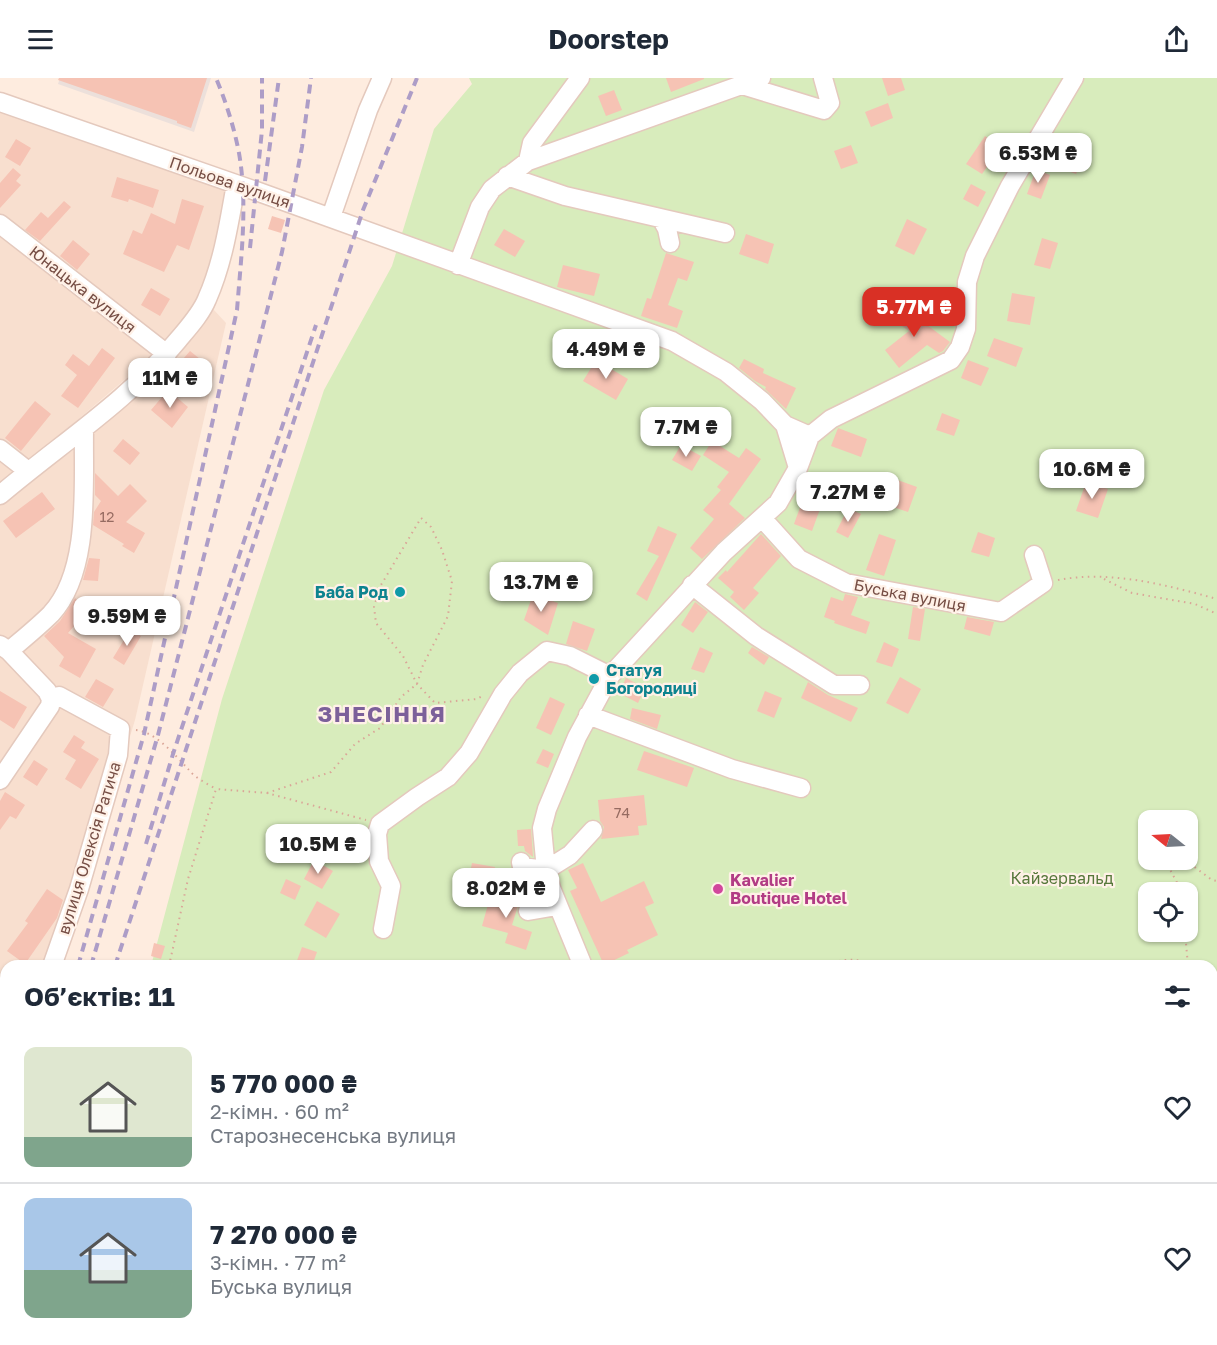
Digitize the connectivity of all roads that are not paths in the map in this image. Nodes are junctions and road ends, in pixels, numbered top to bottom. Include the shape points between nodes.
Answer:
1 (382, 78) edge
2 (580, 78) edge
3 (760, 78) edge
4 (823, 78) edge
5 (1074, 78) edge
6 (742, 85) junction
7 (0, 102) edge
8 (528, 161) junction
9 (507, 176) junction
10 (236, 184) junction
11 (331, 218) junction
12 (662, 220) junction
13 (0, 224) edge
14 (725, 233) dead end
15 (670, 243) dead end
16 (458, 265) junction
17 (167, 354) junction
18 (785, 425) junction
19 (84, 430) junction
20 (810, 436) junction
21 (0, 449) edge
22 (798, 468) junction
23 (28, 471) junction
24 (0, 495) edge
25 (762, 518) junction
26 (1034, 555) dead end
27 (692, 585) junction
28 (5, 648) edge
29 (610, 676) junction
30 (860, 685) dead end
31 (51, 702) junction
32 (588, 716) junction
33 (0, 780) edge
34 (801, 788) dead end
35 (593, 830) dead end
36 (520, 862) dead end
37 (546, 870) junction
38 (557, 906) junction
39 (528, 911) dead end
40 (383, 929) dead end
41 (54, 960) edge
42 (580, 960) edge

1 - 11 street
2 - 8 street via 532,143
3 - 6 street
4 - 6 street via 830,103 824,110
5 - 20 street via 1010,186 975,256 967,282 966,329 951,360 831,419
6 - 8 street
7 - 10 street, Польова вулиця
8 - 9 street
9 - 12 street via 565,196
9 - 16 street via 480,207
10 - 11 street, Польова вулиця
10 - 17 street via 225,244 207,301
11 - 16 street, Польова вулиця
12 - 14 street
12 - 15 street
13 - 17 street, Юнацька вулиця
16 - 18 street, Польова вулиця via 672,341 726,372
17 - 19 street
18 - 20 street, Польова вулиця
18 - 22 street
19 - 23 street
19 - 28 street via 81,549 70,583 52,612
20 - 22 street
21 - 23 street
22 - 25 street via 778,503
23 - 24 street
25 - 26 street, Буська вулиця via 800,559 846,583 1001,612 1043,583
25 - 27 street
27 - 29 street
27 - 30 street via 756,636 834,685
28 - 31 street via 47,691
29 - 32 street
29 - 40 street via 570,656 547,651 520,673 503,694 469,753 448,777 380,824 379,861 391,886
31 - 33 street
31 - 41 street, вулиця Олексія Ратича via 59,696 120,729 118,755
32 - 34 street via 732,769
32 - 37 street via 542,828
35 - 37 street via 570,855
36 - 37 street via 522,867
37 - 38 street
38 - 39 street
38 - 42 street

